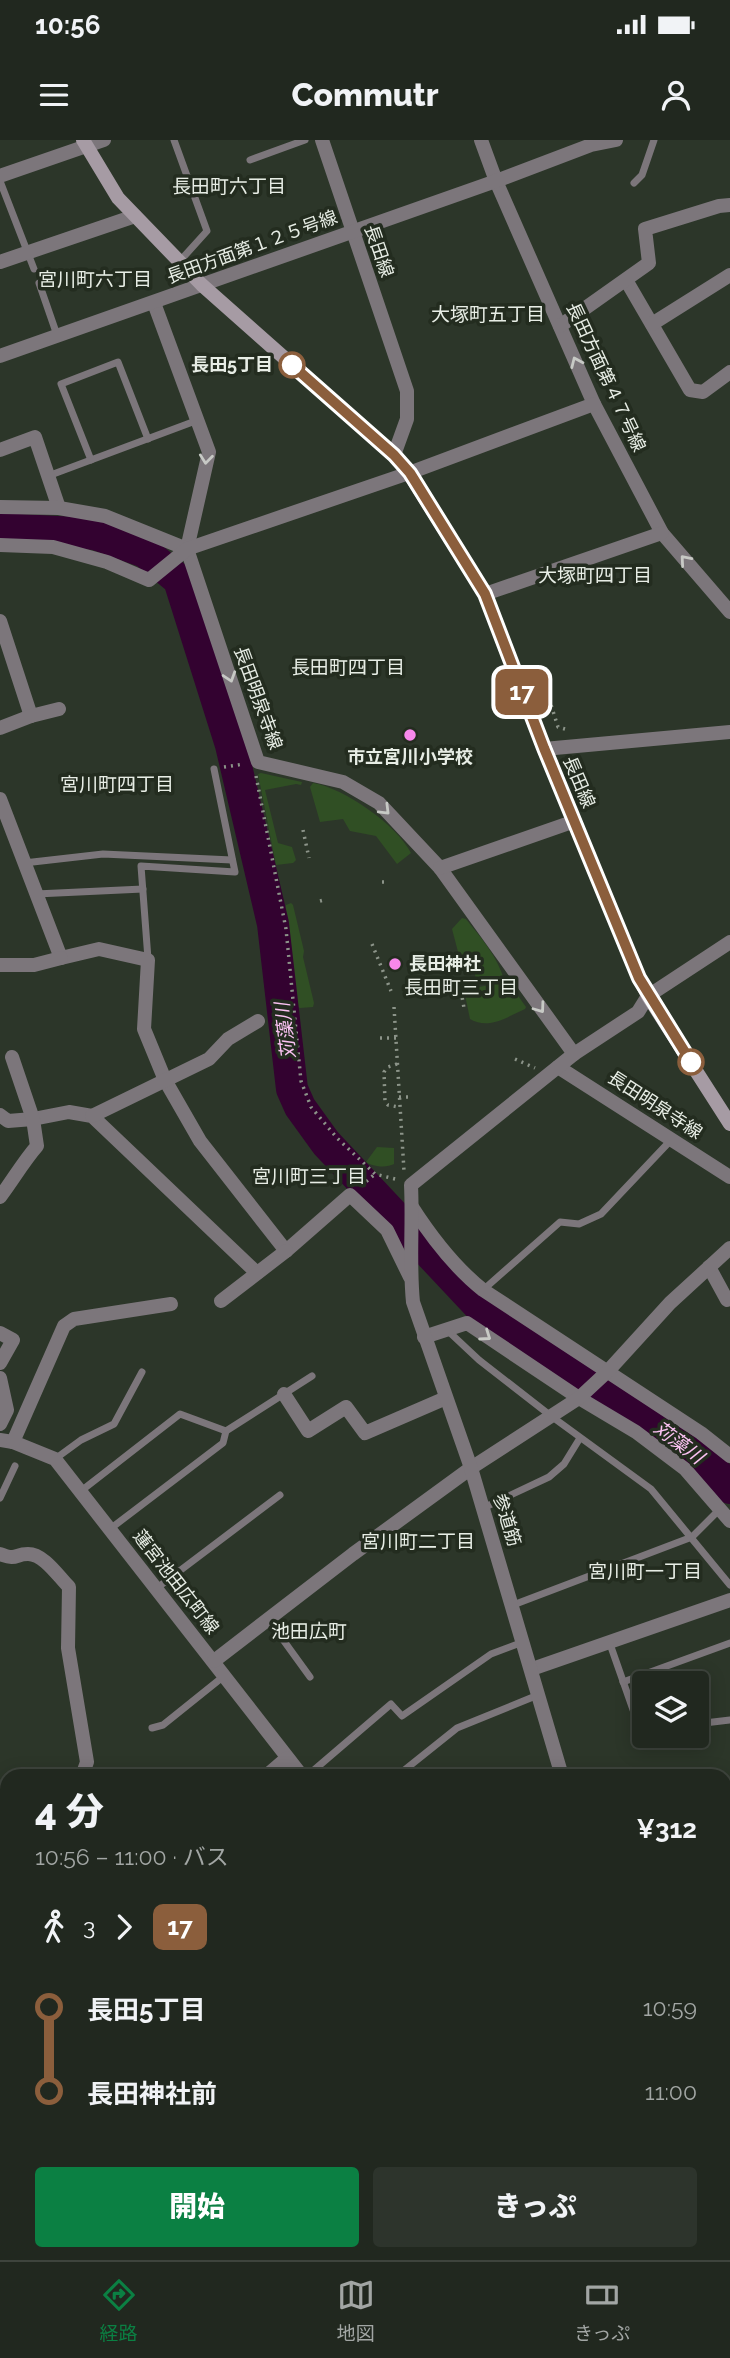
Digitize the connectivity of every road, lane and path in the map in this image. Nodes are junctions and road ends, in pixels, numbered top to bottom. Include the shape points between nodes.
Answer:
1 (104, 140) edge
2 (174, 140) edge
3 (305, 140) edge
4 (322, 140) edge
5 (481, 140) edge
6 (616, 140) edge
7 (654, 140) edge
8 (590, 142) edge
9 (84, 143) edge
10 (250, 160) dead end
11 (0, 179) edge
12 (496, 181) junction
13 (634, 183) dead end
14 (730, 205) edge
15 (135, 216) junction
16 (352, 232) junction
17 (28, 253) junction
18 (0, 262) edge
19 (179, 262) junction
20 (34, 269) dead end
21 (730, 275) edge
22 (626, 280) junction
23 (38, 283) dead end
24 (202, 285) junction
25 (154, 303) junction
26 (652, 324) junction
27 (560, 326) junction
28 (57, 336) junction
29 (0, 355) edge
30 (730, 372) edge
31 (594, 404) junction
32 (198, 420) junction
33 (148, 439) junction
34 (0, 450) edge
35 (394, 455) junction
36 (90, 460) junction
37 (410, 473) junction
38 (48, 476) junction
39 (0, 506) edge
40 (59, 508) junction
41 (663, 533) junction
42 (0, 545) edge
43 (187, 549) junction
44 (485, 594) junction
45 (730, 612) edge
46 (0, 621) edge
47 (513, 704) dead end
48 (59, 709) dead end
49 (31, 716) junction
50 (0, 728) edge
51 (565, 729) dead end
52 (730, 732) edge
53 (544, 748) junction
54 (252, 763) junction
55 (214, 769) joint
56 (0, 799) edge
57 (575, 821) junction
58 (303, 830) dead end
59 (309, 858) dead end
60 (232, 860) junction
61 (24, 863) junction
62 (440, 869) junction
63 (143, 889) junction
64 (36, 894) junction
65 (730, 942) edge
66 (372, 944) dead end
67 (61, 958) junction
68 (148, 960) junction
69 (0, 965) edge
70 (391, 991) dead end
71 (461, 991) dead end
72 (648, 996) junction
73 (394, 1007) dead end
74 (464, 1008) dead end
75 (258, 1021) dead end
76 (380, 1038) dead end
77 (396, 1038) junction
78 (574, 1055) junction
79 (12, 1057) dead end
80 (515, 1059) dead end
81 (527, 1064) dead end
82 (397, 1065) junction
83 (558, 1067) junction
84 (166, 1080) junction
85 (399, 1097) junction
86 (413, 1097) dead end
87 (399, 1107) junction
88 (0, 1115) edge
89 (92, 1116) junction
90 (33, 1119) junction
91 (730, 1124) edge
92 (672, 1139) junction
93 (402, 1167) dead end
94 (375, 1174) junction
95 (730, 1177) edge
96 (411, 1185) junction
97 (358, 1188) dead end
98 (0, 1197) edge
99 (412, 1212) junction
100 (730, 1248) edge
101 (286, 1251) junction
102 (709, 1266) junction
103 (257, 1273) junction
104 (410, 1277) junction
105 (483, 1290) junction
106 (730, 1298) edge
107 (221, 1301) dead end
108 (171, 1304) dead end
109 (446, 1330) junction
110 (0, 1333) edge
111 (424, 1337) junction
112 (0, 1363) edge
113 (608, 1371) junction
114 (142, 1372) dead end
115 (312, 1376) dead end
116 (0, 1378) edge
117 (284, 1394) junction
118 (446, 1398) junction
119 (579, 1398) junction
120 (7, 1410) junction
121 (24, 1415) junction
122 (551, 1416) junction
123 (0, 1424) edge
124 (226, 1431) junction
125 (580, 1438) junction
126 (6, 1441) edge
127 (730, 1455) edge
128 (55, 1459) junction
129 (15, 1466) dead end
130 (471, 1468) junction
131 (81, 1492) junction
132 (280, 1495) dead end
133 (0, 1498) edge
134 (484, 1508) junction
135 (720, 1509) junction
136 (730, 1521) edge
137 (110, 1529) junction
138 (692, 1537) junction
139 (0, 1554) edge
140 (730, 1585) edge
141 (157, 1588) junction
142 (730, 1600) edge
143 (513, 1605) junction
144 (268, 1619) junction
145 (524, 1642) junction
146 (730, 1643) edge
147 (610, 1644) junction
148 (214, 1661) junction
149 (532, 1669) junction
150 (225, 1675) junction
151 (310, 1677) dead end
152 (623, 1682) junction
153 (539, 1695) junction
154 (632, 1707) edge
155 (730, 1720) edge
156 (709, 1722) edge
157 (152, 1728) dead end
158 (287, 1758) junction
159 (84, 1769) edge
160 (274, 1769) edge
161 (296, 1769) edge
162 (315, 1769) edge
163 (406, 1769) edge
164 (560, 1769) edge

1 - 9 street
2 - 19 lane via 207,231
3 - 10 lane
4 - 16 street, 長田線
5 - 12 street, 長田方面第４７号線
6 - 8 street, 長田方面第１２５号線
7 - 13 lane via 642,175
8 - 12 street, 長田方面第１２５号線
9 - 11 street
9 - 15 street via 118,198
11 - 17 lane
12 - 16 street, 長田方面第１２５号線
12 - 27 street, 長田方面第４７号線
14 - 22 street via 645,229 649,263
15 - 17 street
15 - 19 street
16 - 24 street, 長田方面第１２５号線
16 - 35 street, 長田線 via 407,391 407,419
17 - 18 street
17 - 20 lane
19 - 24 street
21 - 26 street
22 - 26 street
22 - 27 street
23 - 28 lane
24 - 25 street, 長田方面第１２５号線
24 - 35 street, 長田線
25 - 28 street, 長田方面第１２５号線
25 - 32 street
26 - 30 street via 690,390 703,392
31 -> 27 street, 長田方面第４７号線
28 - 29 street, 長田方面第１２５号線
31 - 37 street
31 - 41 street, 長田方面第４７号線
32 - 33 lane
32 -> 43 street via 209,452
33 - 36 lane
33 - 36 lane via 118,362 61,384
34 - 38 street via 35,438
35 - 37 street, 長田線
36 - 38 lane
37 - 43 street
37 - 44 street, 長田線
38 - 40 street
39 - 40 street
40 - 43 street via 105,516
41 - 44 street
45 -> 41 street, 長田方面第４７号線
42 - 43 street via 53,547 149,580
43 -> 54 street, 長田明泉寺線
44 - 53 street, 長田線
46 - 49 street
47 - 51 path, bridge via 547,692 558,727
48 - 49 street
49 - 50 street
52 - 53 street
53 - 57 street, 長田線
54 - 55 path
54 -> 62 street, 長田明泉寺線 via 343,782 379,803
54 - 94 path via 286,929 301,1081 311,1107
55 - 60 lane
56 - 61 street
57 - 62 street
57 - 72 street, 長田線
58 - 59 path
60 - 61 lane via 103,854
60 - 63 lane via 235,872 141,866
61 - 64 street
62 -> 78 street, 長田明泉寺線
63 - 64 lane
63 - 68 lane
64 - 67 street
65 - 72 street
66 - 70 path
67 - 68 street via 99,949
67 - 69 street via 34,965
68 - 84 street via 144,1029
71 - 74 path
72 - 78 street via 638,1012
72 - 91 street, 長田線
73 - 77 path
75 - 84 street via 228,1039 209,1059
76 - 77 path
77 - 82 path
78 - 83 street
79 - 90 street
80 - 81 path
82 - 85 path
82 - 87 path via 384,1072 385,1102
83 - 92 street, 長田明泉寺線
83 - 96 street
84 - 89 street
84 - 101 street via 200,1141
85 - 86 path
85 - 87 path
87 - 93 path
88 - 90 street via 8,1121
89 - 90 street via 69,1112
89 - 103 street
90 - 98 street via 37,1146
92 - 95 street, 長田明泉寺線
92 - 105 lane via 601,1214 579,1224 560,1222
94 - 96 path
94 - 97 path
96 - 99 street, 参道筋
99 - 104 street, 参道筋
99 - 105 street via 460,1272
100 - 102 street
101 - 103 street
101 - 104 street, 参道筋 via 350,1195 387,1230
102 - 106 street via 727,1300
102 - 113 street
103 - 107 street
104 - 111 street, 参道筋 via 412,1302
105 - 113 street
108 - 121 street via 74,1319 64,1326
109 - 111 street
109 -> 119 street via 467,1323
109 - 122 lane
110 - 112 street via 13,1340
111 - 118 street, 参道筋
113 - 119 street
113 - 127 street
114 - 128 lane via 114,1424
115 - 117 lane
116 - 120 street
117 - 118 street via 308,1430 346,1407 365,1433
117 - 124 lane
118 - 130 street, 参道筋
119 - 122 street
119 - 135 street via 685,1469
120 - 121 street
120 - 123 street
121 - 126 street
122 - 125 lane
122 - 130 street
124 - 131 lane via 180,1414
124 - 137 lane via 223,1443
125 - 134 lane via 564,1464 548,1477
125 - 138 lane via 651,1489
126 - 128 street, 蓮宮池田広町線
128 - 131 street, 蓮宮池田広町線
129 - 133 lane
130 - 134 street, 参道筋
130 - 144 street
131 - 137 street, 蓮宮池田広町線
132 - 141 lane
134 - 143 street, 参道筋
135 - 136 street
135 - 138 lane
137 - 141 street, 蓮宮池田広町線
138 - 140 lane
138 - 143 lane
139 - 159 street via 12,1559 28,1554 41,1558 69,1587 68,1648
141 - 148 street, 蓮宮池田広町線
142 - 147 street
143 - 145 street, 参道筋
144 - 148 street
144 - 151 lane
145 - 149 street, 参道筋
145 - 162 lane via 491,1654 402,1716 391,1704
146 - 152 lane
147 - 149 street
147 - 152 lane
148 - 150 street, 蓮宮池田広町線
149 - 153 street, 参道筋
150 - 157 lane via 163,1725
150 - 158 street, 蓮宮池田広町線
152 - 154 lane
153 - 163 lane via 457,1728
153 - 164 street, 参道筋
155 - 156 lane
158 - 160 street
158 - 161 street, 蓮宮池田広町線

